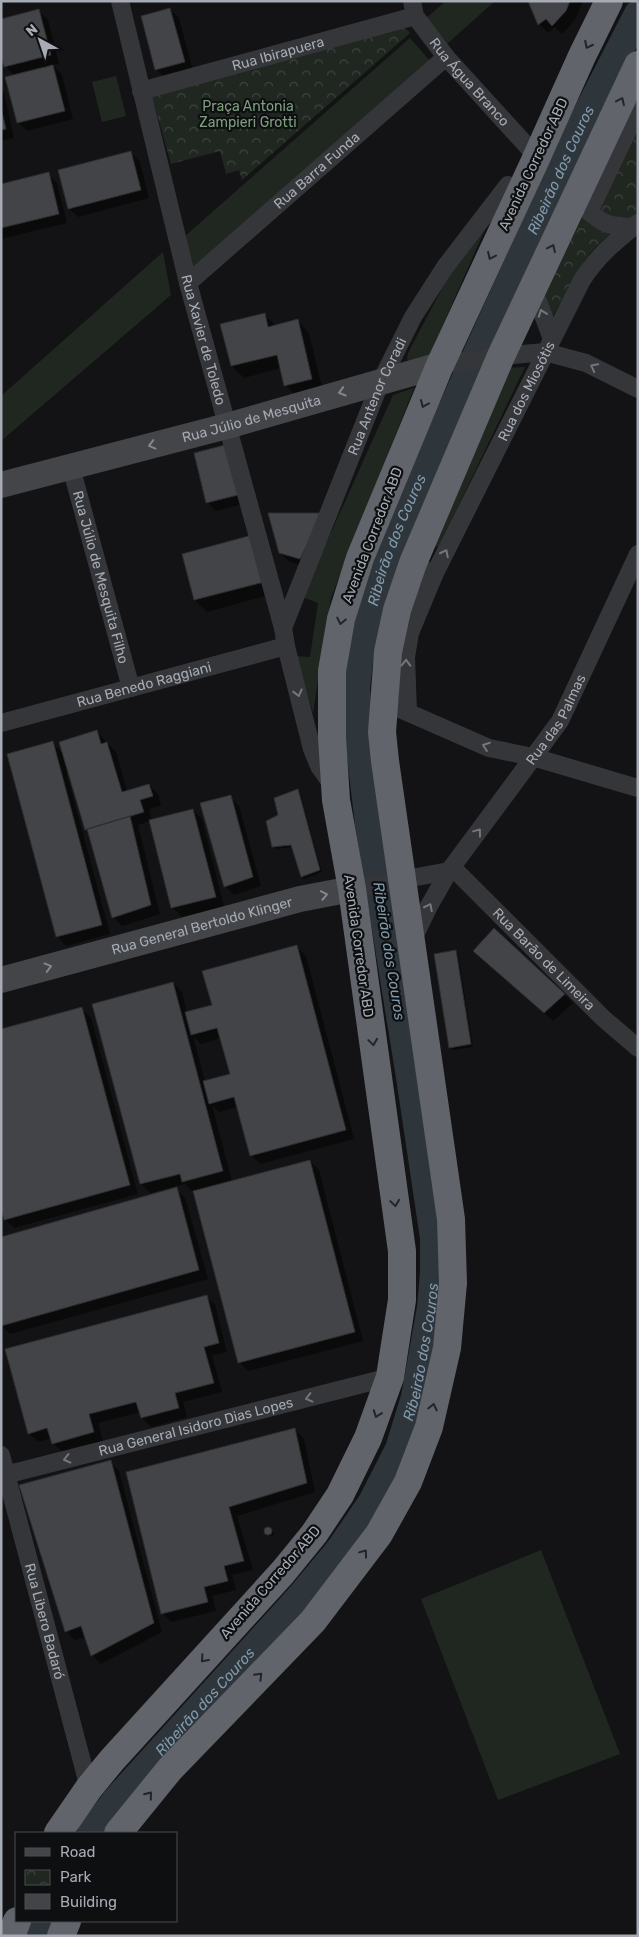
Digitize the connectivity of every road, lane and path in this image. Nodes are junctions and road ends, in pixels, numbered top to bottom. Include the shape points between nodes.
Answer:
1 (120, 1) edge
2 (610, 1) edge
3 (413, 8) edge
4 (446, 57) junction
5 (638, 66) edge
6 (142, 91) junction
7 (638, 109) edge
8 (537, 157) junction
9 (508, 185) dead end
10 (581, 201) junction
11 (635, 225) edge
12 (188, 283) junction
13 (533, 288) junction
14 (548, 345) junction
15 (494, 357) junction
16 (446, 364) junction
17 (381, 381) junction
18 (638, 389) edge
19 (227, 426) junction
20 (71, 466) junction
21 (1, 485) edge
22 (638, 554) edge
23 (423, 569) junction
24 (284, 637) junction
25 (131, 688) junction
26 (396, 707) junction
27 (1, 723) edge
28 (533, 757) junction
29 (638, 788) edge
30 (335, 789) junction
31 (451, 869) junction
32 (397, 881) junction
33 (357, 888) junction
34 (411, 944) junction
35 (1, 980) edge
36 (638, 1048) edge
37 (390, 1377) junction
38 (1, 1455) edge
39 (4, 1476) edge
40 (89, 1788) junction
41 (59, 1832) edge
42 (119, 1832) edge
43 (16, 1922) edge
44 (67, 1922) edge
45 (11, 1936) edge
46 (62, 1936) edge

1 - 6 street, Rua Xavier de Toledo
2 -> 8 highway, Avenida Corredor ABD
3 - 4 street, Rua Água Branco
3 - 6 street, Rua Ibirapuera
4 - 8 street, Rua Água Branco
4 - 12 street, Rua Barra Funda
10 -> 5 highway
6 - 12 street, Rua Xavier de Toledo
7 - 10 street via 609,169
8 -> 16 highway, Avenida Corredor ABD
9 - 17 street, Rua Antenor Coradi via 445,267 413,318
10 - 11 street via 599,220 615,227
13 -> 10 highway
11 - 14 street, Rua dos Miosótis via 592,263
12 - 19 street, Rua Xavier de Toledo
14 -> 13 street
13 - 15 highway
14 - 15 street, Rua Júlio de Mesquita
18 -> 14 street
23 -> 14 street, Rua dos Miosótis
15 - 16 street, Rua Júlio de Mesquita
15 - 23 highway
16 - 17 street, Rua Júlio de Mesquita
16 -> 30 highway, Avenida Corredor ABD via 360,558 340,619 332,671
17 -> 19 street, Rua Júlio de Mesquita
17 - 24 street, Rua Antenor Coradi
19 -> 20 street, Rua Júlio de Mesquita
19 - 24 street, Rua Xavier de Toledo
20 - 21 street, Rua Júlio de Mesquita
20 - 25 street, Rua Júlio de Mesquita Filho
22 - 28 street, Rua das Palmas via 560,722
26 -> 23 highway via 388,652 397,610
24 - 25 street, Rua Benedo Raggiani
24 -> 30 street, Rua Xavier de Toledo via 312,749
25 - 27 street, Rua Benedo Raggiani
28 -> 26 street via 489,748
26 - 32 highway via 382,732
28 - 29 street
31 -> 28 street, Rua das Palmas
30 - 33 highway, Avenida Corredor ABD
31 - 32 street
34 -> 31 street, Rua das Palmas
31 - 36 street, Rua Barão de Limeira
32 - 33 street, Rua General Bertoldo Klinger
32 - 34 highway
35 -> 33 street, Rua General Bertoldo Klinger via 300,899
33 -> 37 highway, Avenida Corredor ABD via 402,1252 402,1300
42 -> 34 highway via 170,1769 313,1621 379,1534 408,1482 429,1427 447,1348 453,1283 451,1219
37 -> 39 street, Rua General Isidoro Dias Lopes
37 -> 40 highway, Avenida Corredor ABD via 368,1438 340,1495 314,1534
38 - 39 street, Rua Libero Badaró
39 - 40 street, Rua Libero Badaró
40 - 41 highway, Avenida Corredor ABD
43 - 45 highway
44 - 46 highway

